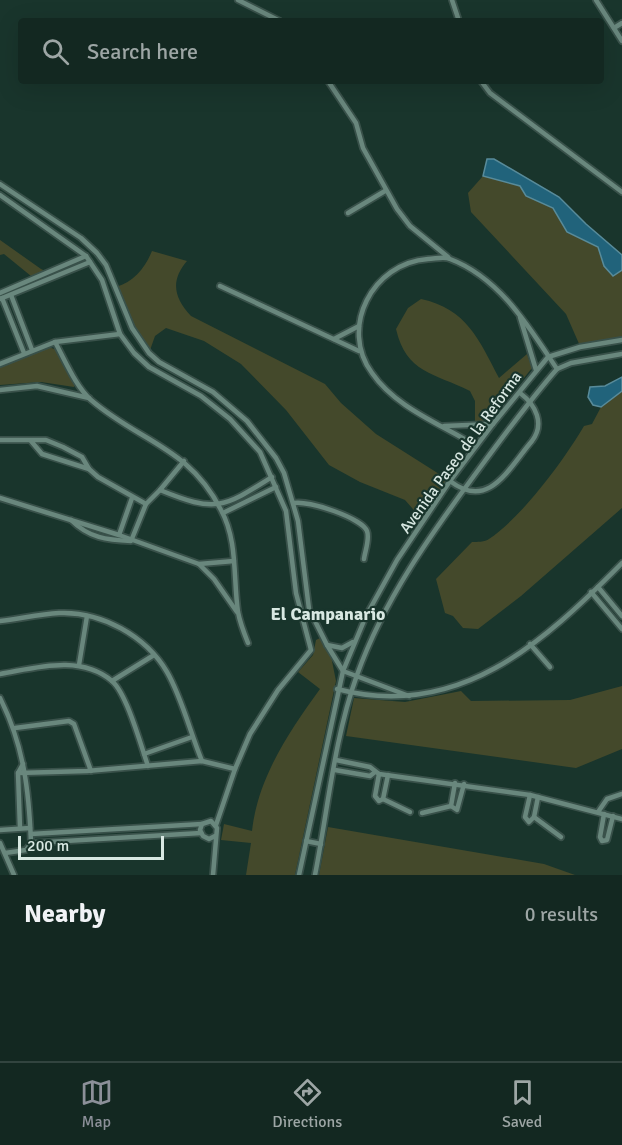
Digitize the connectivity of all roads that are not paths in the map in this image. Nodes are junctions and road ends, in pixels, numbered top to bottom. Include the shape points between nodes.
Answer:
1 (237, 0) edge
2 (452, 0) edge
3 (596, 0) edge
4 (274, 18) edge
5 (458, 18) edge
6 (622, 23) edge
7 (614, 28) junction
8 (622, 40) edge
9 (330, 84) edge
10 (483, 84) edge
11 (0, 184) edge
12 (385, 191) junction
13 (622, 192) edge
14 (0, 195) edge
15 (348, 213) dead end
16 (86, 256) junction
17 (448, 257) junction
18 (90, 262) junction
19 (22, 283) junction
20 (220, 286) dead end
21 (25, 289) junction
22 (11, 295) junction
23 (1, 296) edge
24 (518, 311) junction
25 (359, 326) junction
26 (120, 334) junction
27 (334, 339) junction
28 (622, 340) edge
29 (55, 342) junction
30 (32, 350) junction
31 (359, 351) junction
32 (24, 353) junction
33 (622, 354) edge
34 (549, 357) junction
35 (0, 364) edge
36 (556, 369) junction
37 (536, 370) junction
38 (0, 390) edge
39 (520, 393) junction
40 (89, 398) junction
41 (530, 401) junction
42 (493, 424) junction
43 (444, 426) junction
44 (0, 440) edge
45 (31, 441) junction
46 (476, 446) junction
47 (184, 461) junction
48 (89, 469) junction
49 (272, 477) junction
50 (450, 481) junction
51 (276, 487) junction
52 (160, 490) junction
53 (0, 491) edge
54 (463, 491) junction
55 (3, 498) edge
56 (132, 498) junction
57 (294, 503) junction
58 (146, 504) junction
59 (219, 506) junction
60 (223, 513) junction
61 (70, 519) junction
62 (118, 538) junction
63 (131, 541) junction
64 (364, 559) dead end
65 (234, 561) junction
66 (622, 563) edge
67 (199, 564) junction
68 (598, 587) junction
69 (591, 592) junction
70 (238, 614) junction
71 (87, 616) junction
72 (622, 616) edge
73 (0, 621) edge
74 (622, 629) edge
75 (355, 640) junction
76 (248, 643) dead end
77 (530, 644) junction
78 (327, 645) junction
79 (154, 655) junction
80 (79, 665) junction
81 (550, 667) dead end
82 (343, 670) junction
83 (0, 674) edge
84 (356, 677) junction
85 (112, 681) junction
86 (337, 689) junction
87 (351, 693) junction
88 (409, 696) junction
89 (0, 698) edge
90 (15, 728) junction
91 (192, 737) junction
92 (144, 754) junction
93 (336, 760) junction
94 (202, 761) junction
95 (23, 764) junction
96 (148, 766) junction
97 (235, 769) junction
98 (335, 770) junction
99 (91, 771) junction
100 (26, 772) junction
101 (18, 773) junction
102 (377, 773) junction
103 (388, 775) junction
104 (455, 783) junction
105 (464, 784) junction
106 (622, 794) edge
107 (530, 795) junction
108 (538, 797) junction
109 (383, 799) junction
110 (451, 806) junction
111 (410, 812) dead end
112 (598, 812) junction
113 (422, 813) dead end
114 (604, 814) junction
115 (613, 816) junction
116 (534, 817) junction
117 (622, 819) edge
118 (202, 824) junction
119 (216, 825) junction
120 (20, 828) junction
121 (30, 828) junction
122 (114, 829) junction
123 (0, 830) edge
124 (201, 833) junction
125 (31, 834) junction
126 (215, 836) junction
127 (114, 837) junction
128 (561, 837) dead end
129 (306, 841) junction
130 (0, 843) edge
131 (31, 843) junction
132 (321, 844) junction
133 (5, 853) junction
134 (303, 859) junction
135 (317, 863) junction
136 (14, 875) edge
137 (213, 875) edge
138 (300, 875) edge
139 (315, 875) edge

1 - 4 street
2 - 5 street
3 - 7 street
6 - 7 street
7 - 8 street
9 - 12 street via 356,123 363,148
10 - 13 street
11 - 57 street via 89,244 106,265 121,306 143,346 159,362 213,392 247,421 276,458
12 - 15 street
12 - 17 street via 410,226
14 - 16 street
16 - 18 street
16 - 19 street
17 - 24 street via 476,273
17 - 25 street via 409,263 384,276 374,287
18 - 21 street
18 - 26 street via 102,280
19 - 21 street
19 - 23 street
20 - 27 street
21 - 22 street
22 - 23 street
22 - 30 street
23 - 32 street
24 - 34 street
24 - 37 street
25 - 27 street
25 - 31 street
26 - 29 street
26 - 49 street via 149,367 201,396 230,419 260,452
27 - 31 street
28 - 34 street, Avenida Paseo de la Reforma
29 - 30 street
29 - 40 street
30 - 32 street
31 - 43 street via 381,385 402,403
32 - 35 street
33 - 36 street
34 - 36 street
34 - 37 street, Avenida Paseo de la Reforma
36 - 41 street, Avenida Paseo de la Reforma
37 - 39 street, Avenida Paseo de la Reforma
38 - 40 street via 37,386
39 - 41 street
39 - 42 street, Avenida Paseo de la Reforma
40 - 47 street via 119,422
41 - 54 street, Avenida Paseo de la Reforma
41 - 54 street via 539,420 536,435 493,486 484,492
42 - 43 street
42 - 46 street, Avenida Paseo de la Reforma
43 - 46 street
44 - 45 street
45 - 48 street via 42,454
45 - 48 street via 46,440 63,447 82,457
46 - 50 street, Avenida Paseo de la Reforma
47 - 52 street
47 - 59 street
48 - 56 street
49 - 51 street
49 - 59 street
50 - 54 street
50 - 75 street, Avenida Paseo de la Reforma via 397,560
51 - 60 street
51 - 97 street via 286,511 296,593 311,647 262,713
52 - 58 street
52 - 59 street via 198,504
53 - 55 street
54 - 84 street, Avenida Paseo de la Reforma via 410,568 379,623
55 - 61 street
56 - 58 street
56 - 62 street
57 - 64 street via 309,502 361,524 368,536
57 - 78 street via 309,609
58 - 63 street
59 - 60 street
60 - 65 street via 230,530
61 - 62 street
61 - 62 street via 82,531 104,539
62 - 63 street
63 - 67 street
65 - 67 street
65 - 70 street
66 - 68 street
67 - 70 street
68 - 69 street
68 - 72 street
69 - 74 street
69 - 77 street
70 - 76 street
71 - 73 street via 61,613
71 - 79 street via 124,630
71 - 80 street
75 - 78 street via 342,648
75 - 82 street, Avenida Paseo de la Reforma
77 - 81 street
77 - 88 street via 500,667 458,687
78 - 82 street
79 - 85 street
79 - 91 street via 167,672
80 - 83 street via 57,664
80 - 85 street
82 - 84 street
82 - 86 street, Avenida Paseo de la Reforma
84 - 87 street, Avenida Paseo de la Reforma
84 - 88 street
85 - 92 street
86 - 87 street
86 - 129 street, Avenida Paseo de la Reforma
87 - 88 street via 381,698
87 - 93 street, Avenida Paseo de la Reforma
89 - 90 street
90 - 95 street
90 - 99 street via 69,721 74,724
91 - 92 street
91 - 94 street
92 - 96 street
93 - 98 street, Avenida Paseo de la Reforma
93 - 102 street via 370,767
94 - 96 street
94 - 97 street
95 - 100 street
95 - 101 street
96 - 99 street
97 - 119 street
98 - 102 street via 370,776
98 - 132 street, Avenida Paseo de la Reforma
99 - 100 street
100 - 101 street
100 - 121 street
101 - 120 street
102 - 103 street
102 - 109 street via 375,799
103 - 104 street
103 - 109 street
104 - 105 street
104 - 110 street
105 - 107 street
105 - 110 street via 460,808 455,810
106 - 112 street via 607,800
107 - 108 street
107 - 116 street via 525,819 529,822
108 - 112 street
108 - 116 street
109 - 111 street
110 - 113 street
112 - 114 street
114 - 115 street
114 - 115 street via 602,841 607,840
115 - 117 street
116 - 128 street
118 - 119 street via 211,821
118 - 122 street
118 - 124 street
119 - 126 street
120 - 121 street
120 - 123 street
121 - 125 street
122 - 125 street
122 - 127 street
124 - 126 street via 205,838
124 - 127 street
125 - 131 street
126 - 137 street
127 - 131 street
129 - 132 street
129 - 134 street, Avenida Paseo de la Reforma
130 - 133 street
131 - 133 street via 22,852
132 - 135 street, Avenida Paseo de la Reforma
133 - 136 street
134 - 135 street
134 - 138 street, Avenida Paseo de la Reforma
135 - 139 street, Avenida Paseo de la Reforma

